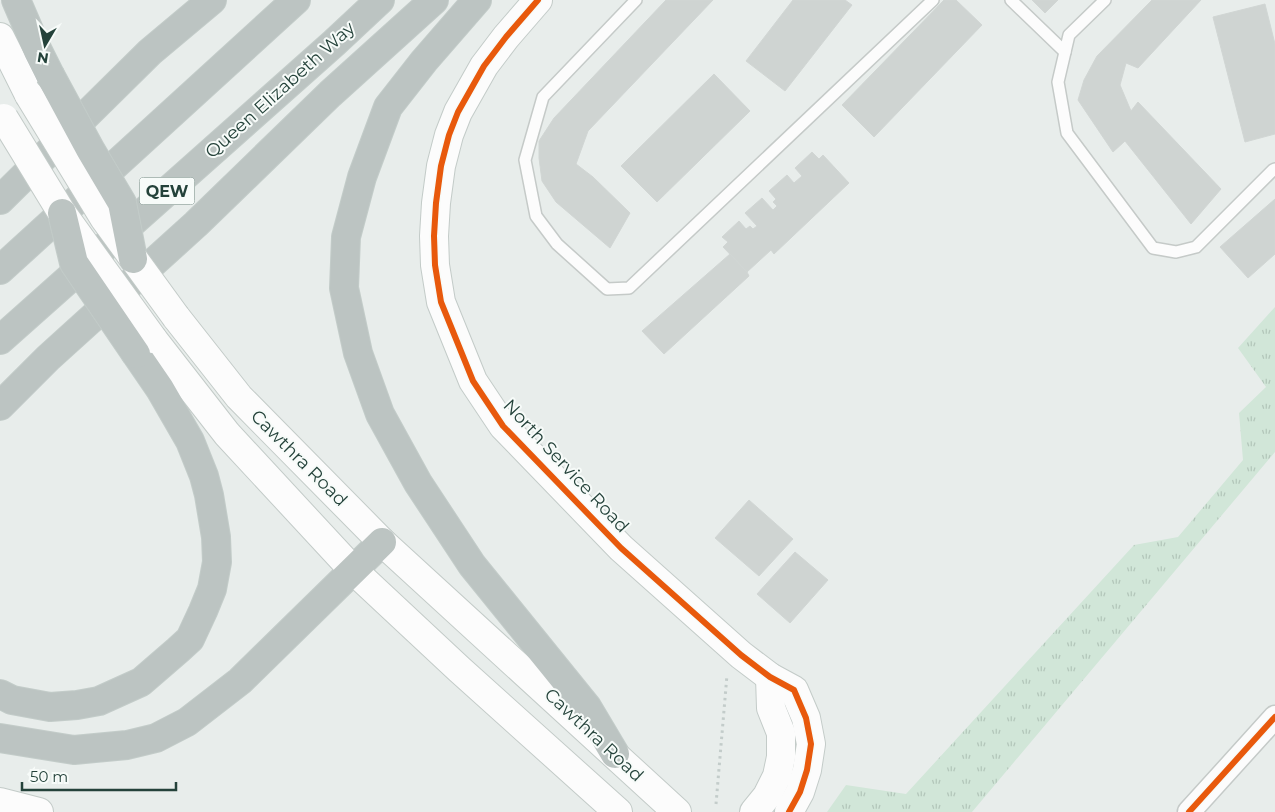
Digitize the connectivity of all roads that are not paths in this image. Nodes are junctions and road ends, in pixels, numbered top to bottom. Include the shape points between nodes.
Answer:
1 (16, 0) edge
2 (212, 0) edge
3 (296, 0) edge
4 (380, 0) edge
5 (434, 0) edge
6 (477, 0) edge
7 (538, 0) edge
8 (636, 0) edge
9 (933, 0) edge
10 (1011, 0) edge
11 (1105, 0) edge
12 (0, 37) edge
13 (1065, 52) junction
14 (2, 114) edge
15 (1275, 169) edge
16 (0, 200) edge
17 (62, 213) joint
18 (133, 259) junction
19 (0, 270) edge
20 (0, 340) edge
21 (144, 346) junction
22 (0, 406) edge
23 (382, 542) junction
24 (353, 570) junction
25 (770, 677) junction
26 (0, 694) edge
27 (1275, 717) edge
28 (0, 738) edge
29 (615, 754) junction
30 (0, 802) edge
31 (39, 812) edge
32 (618, 812) edge
33 (677, 812) edge
34 (754, 812) edge
35 (788, 812) edge
36 (1189, 812) edge

1 - 18 highway, bridge via 50,75 122,203
2 - 16 highway via 150,52
3 - 19 highway, QEW
4 - 20 highway, Queen Elizabeth Way / QEW
5 - 22 highway
6 - 29 highway via 388,108 362,177 346,237 344,288 358,353 380,414 418,483 472,565 587,707
7 - 25 main road, North Service Road via 484,66 449,135 441,166 434,236 442,302 473,381 504,426 622,548 728,644
8 - 9 lane via 544,97 525,160 536,216 557,244 607,289 629,288
10 - 13 lane
11 - 13 lane via 1069,35
12 - 18 main road, Cawthra Road, bridge via 29,95 104,218
13 - 15 lane via 1058,82 1067,133 1153,248 1176,252 1196,247
14 - 17 main road, bridge
17 - 21 highway, bridge via 74,263
18 - 23 main road, Cawthra Road, bridge via 239,397
21 - 24 main road, Cawthra Road
21 - 26 highway via 160,389 190,440 209,495 217,562 212,589 203,611 190,639 178,650 141,682 99,701 50,707 12,700
23 - 24 highway
23 - 29 main road, Cawthra Road
24 - 28 highway via 240,681 187,722 156,738 127,745 74,750
24 - 32 main road, Cawthra Road
25 - 34 main road via 771,708 781,733 781,757 777,776
25 - 35 main road, North Service Road via 794,690 806,718 811,744 800,792
27 - 36 street
29 - 33 main road, Cawthra Road
30 - 31 main road

